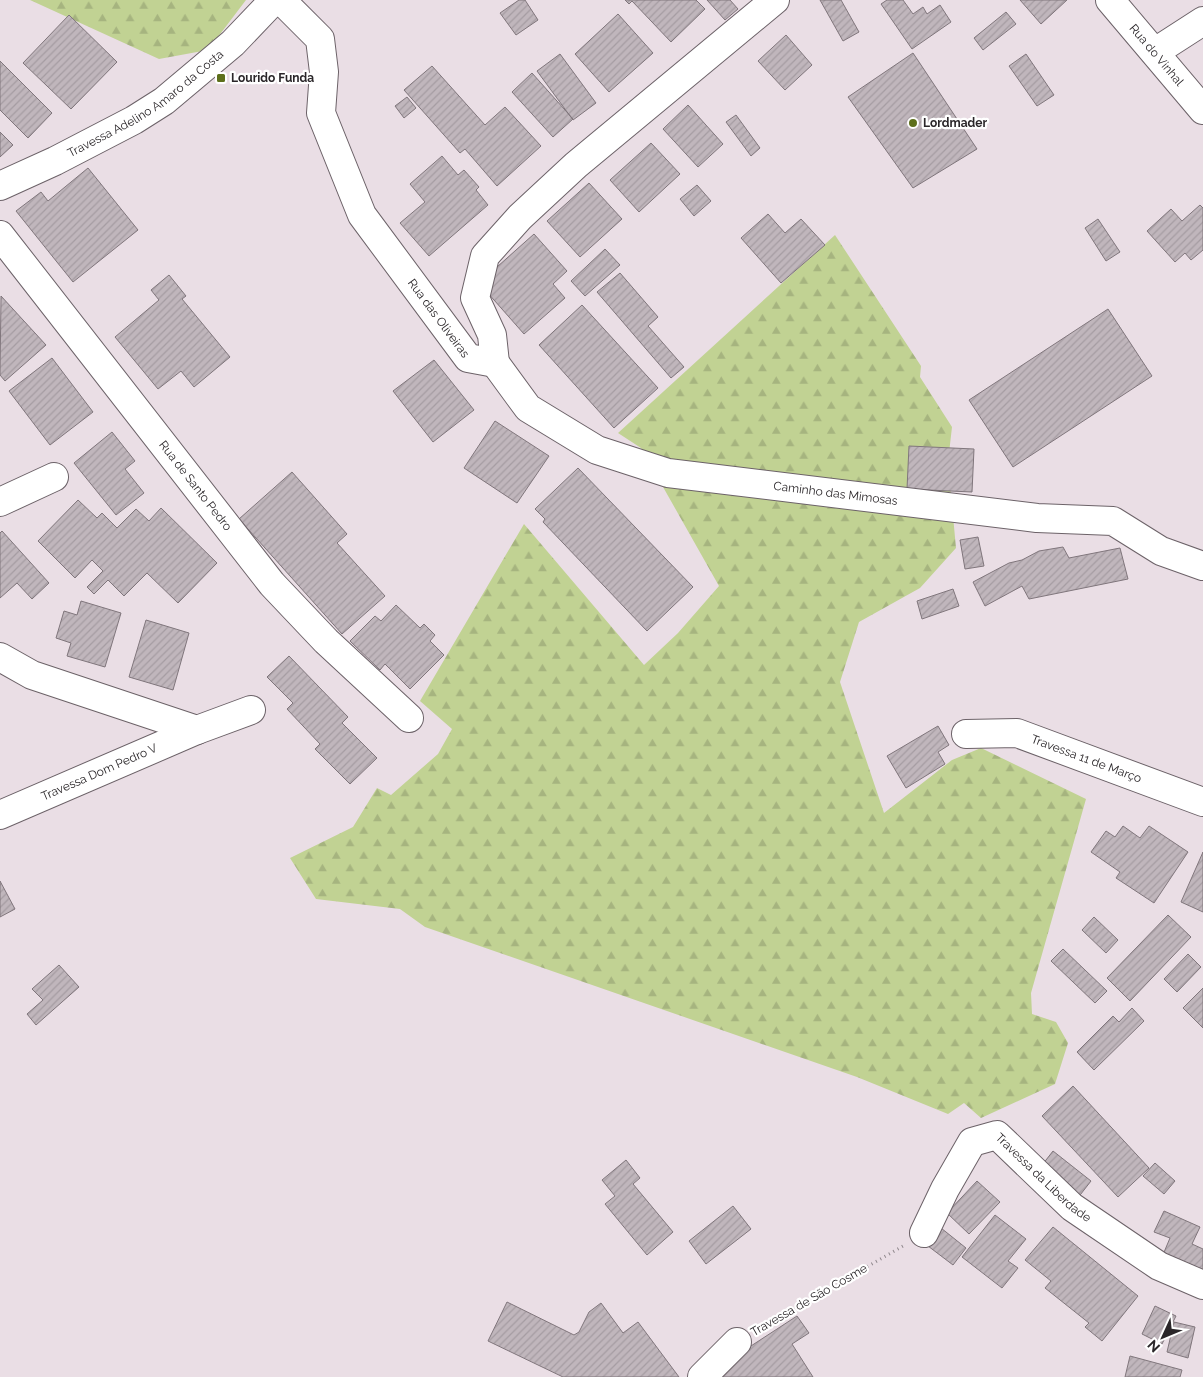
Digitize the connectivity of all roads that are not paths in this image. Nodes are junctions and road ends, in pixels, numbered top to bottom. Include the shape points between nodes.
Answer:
1 (274, 0) edge
2 (281, 0) edge
3 (774, 0) edge
4 (1110, 0) edge
5 (1203, 21) edge
6 (1155, 52) junction
7 (1203, 110) edge
8 (0, 186) edge
9 (0, 235) edge
10 (495, 363) junction
11 (54, 477) dead end
12 (0, 502) edge
13 (1203, 566) edge
14 (0, 657) edge
15 (251, 710) dead end
16 (409, 718) dead end
17 (197, 730) junction
18 (966, 734) dead end
19 (1203, 802) edge
20 (0, 814) edge
21 (924, 1233) road end
22 (1203, 1285) edge
23 (737, 1342) road end
24 (702, 1377) edge

1 - 8 street, Travessa Adelino Amaro da Costa via 233,43 164,100 134,120
2 - 10 street, Rua das Oliveiras via 320,39 324,72 321,114 362,215 468,358
3 - 10 street via 576,165 520,217 485,256 475,298 492,335
4 - 6 street, Rua do Vinhal
5 - 6 street
6 - 7 street, Rua do Vinhal
9 - 16 street, Rua de Santo Pedro via 272,584 326,642
10 - 13 street, Caminho das Mimosas via 528,408 597,450 668,473 1037,518 1113,521 1161,551
11 - 12 street
14 - 17 street via 32,675
15 - 17 street, Travessa Dom Pedro V
17 - 20 street, Travessa Dom Pedro V
18 - 19 street, Travessa 11 de Março via 1017,733
21 - 22 street, Travessa da Liberdade via 972,1142 997,1134 1072,1207 1159,1266
23 - 24 street, Travessa de São Cosme

